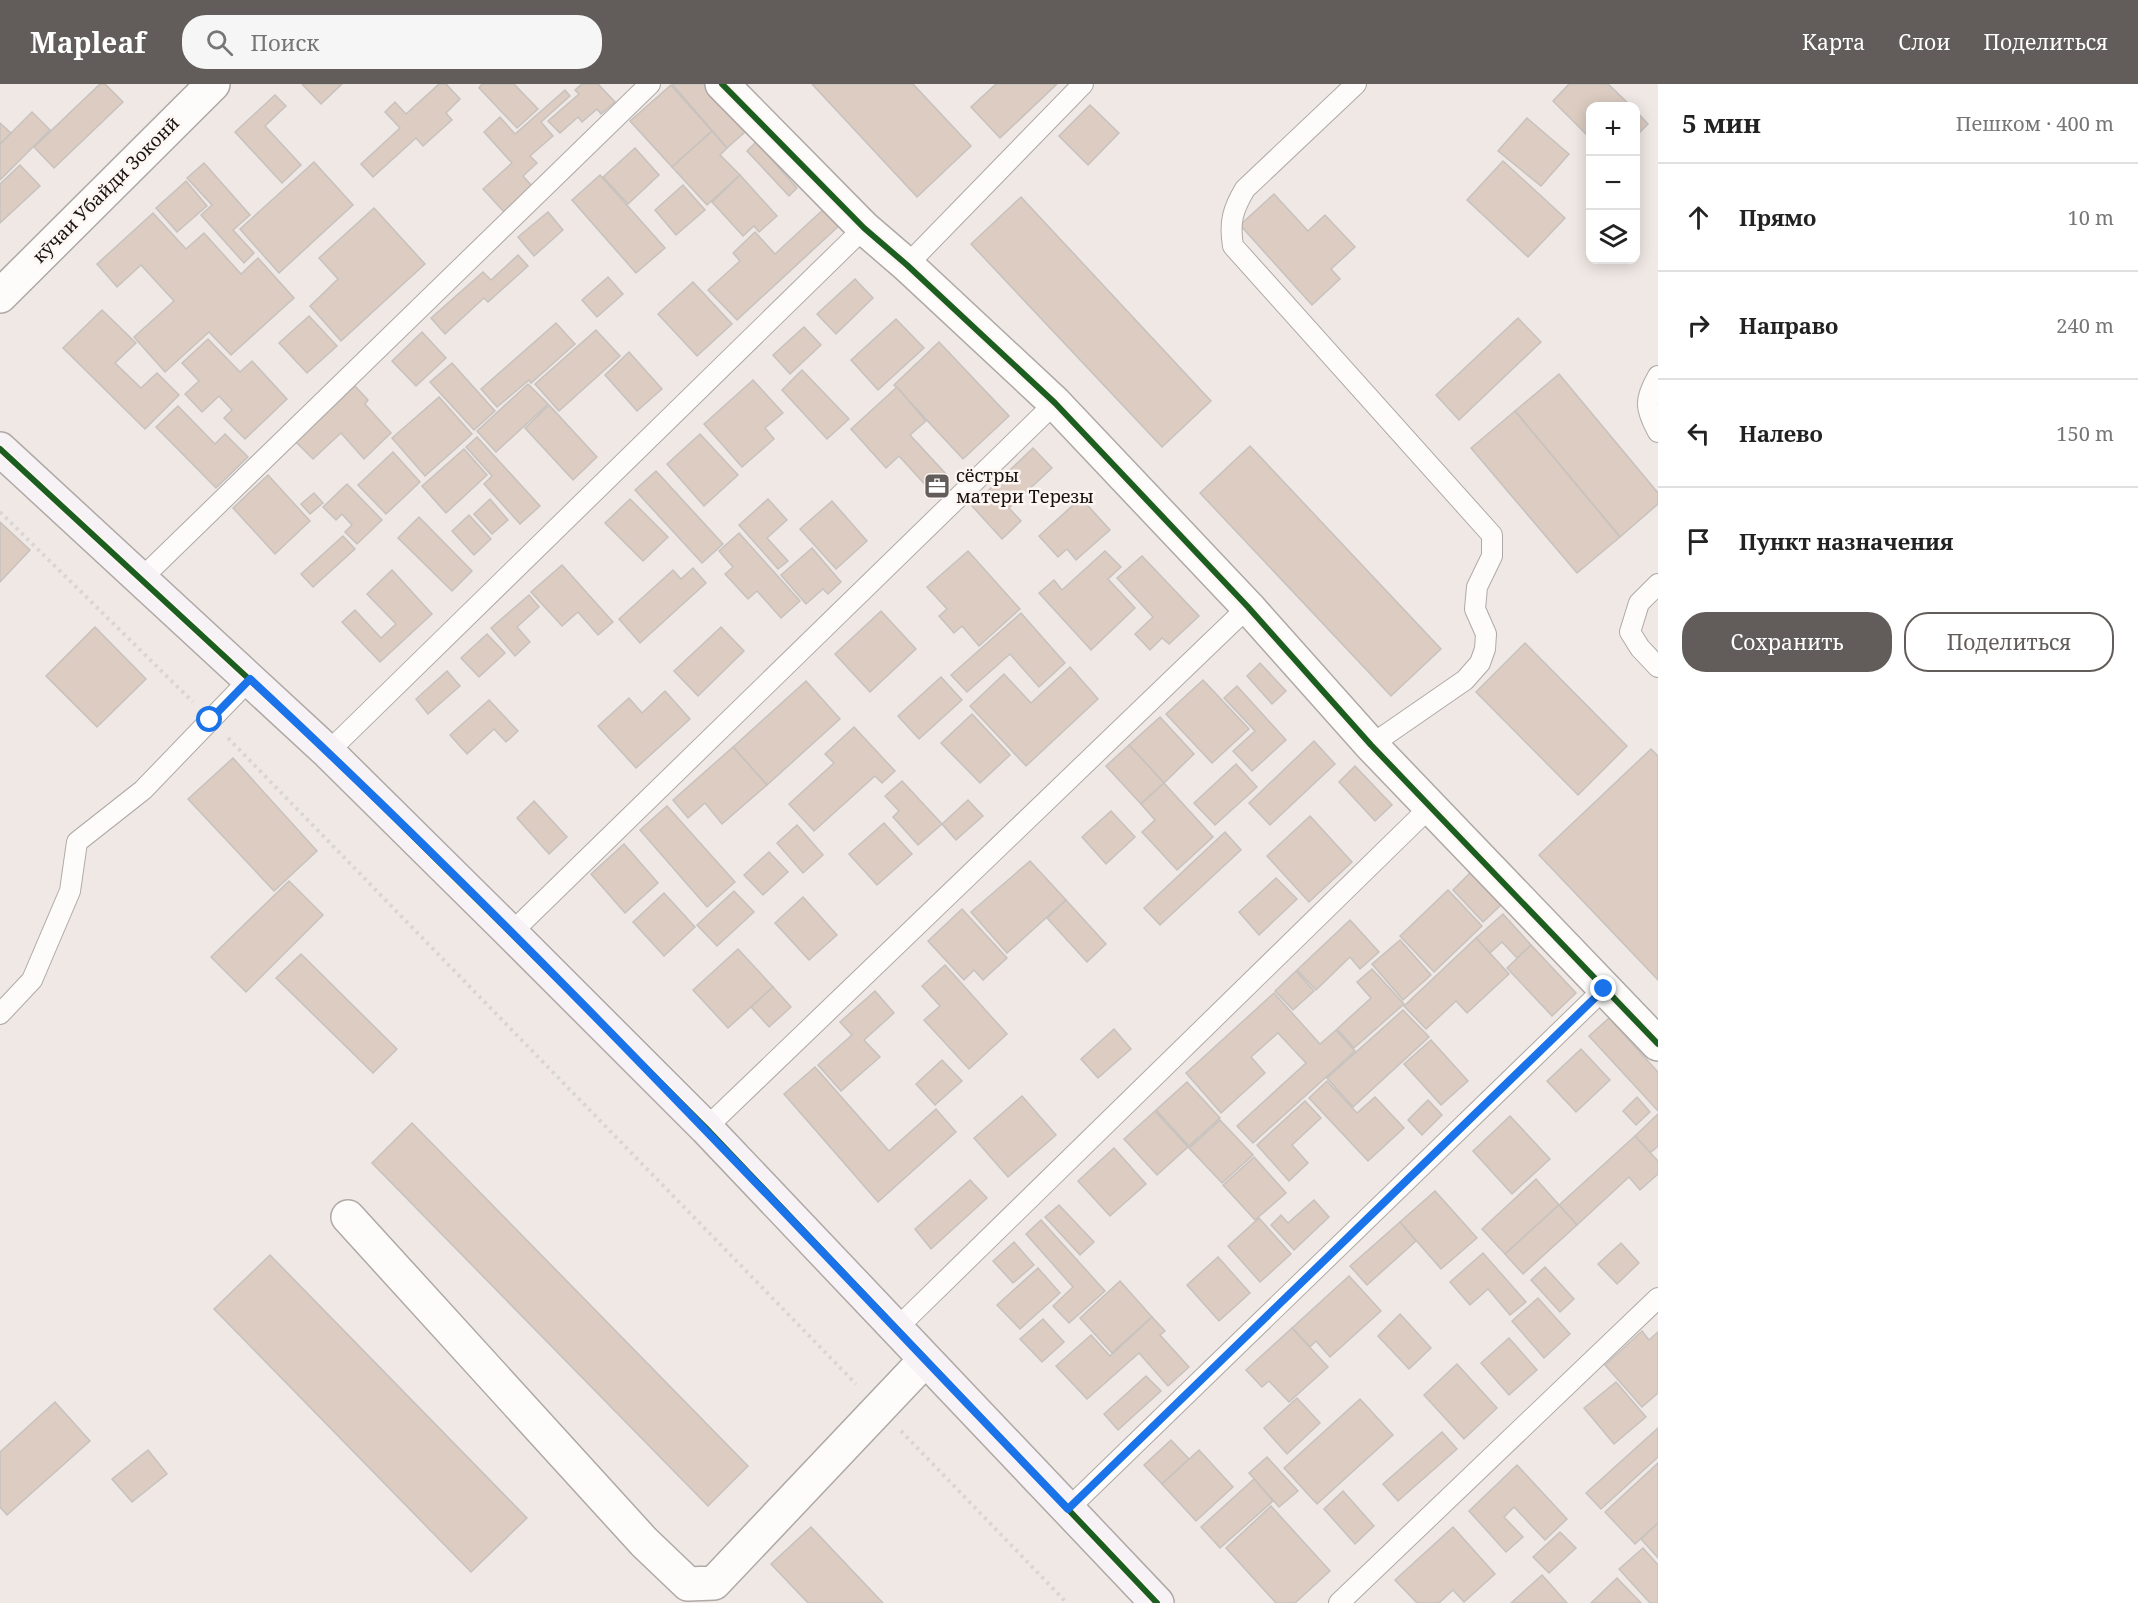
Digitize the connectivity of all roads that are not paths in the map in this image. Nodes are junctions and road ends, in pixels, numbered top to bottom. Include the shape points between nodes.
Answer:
1 (213, 84) edge
2 (650, 84) edge
3 (722, 84) edge
4 (1083, 84) edge
5 (1356, 84) edge
6 (864, 228) junction
7 (908, 265) junction
8 (0, 296) edge
9 (1658, 376) edge
10 (1054, 403) junction
11 (1658, 432) edge
12 (0, 449) edge
13 (142, 578) junction
14 (1658, 584) edge
15 (1248, 607) junction
16 (1658, 667) edge
17 (250, 679) junction
18 (1371, 746) junction
19 (328, 752) junction
20 (1430, 807) junction
21 (511, 933) junction
22 (1604, 989) junction
23 (0, 1014) edge
24 (1658, 1044) edge
25 (706, 1128) junction
26 (348, 1217) dead end
27 (1658, 1298) edge
28 (896, 1329) junction
29 (925, 1360) junction
30 (1068, 1509) junction
31 (1157, 1603) edge
32 (1339, 1603) edge

1 - 8 street, кӯчаи Убайди Зоконӣ
2 - 13 lane
3 - 6 street
4 - 7 lane
5 - 18 lane via 1245,189 1233,209 1230,226 1233,246 1492,535 1492,556 1477,587 1475,609 1486,634 1480,663 1465,680
6 - 7 street
6 - 19 lane
7 - 10 street
9 - 11 lane via 1650,390 1646,411
10 - 15 street
10 - 21 lane
12 - 13 street
13 - 17 street
14 - 16 lane via 1640,603 1630,632
15 - 18 street
15 - 25 lane
17 - 19 street
17 - 23 lane via 143,790 78,842 70,891 32,980
18 - 20 street
19 - 21 street
20 - 22 street
20 - 28 lane
21 - 25 street
22 - 24 street
22 - 30 lane
25 - 28 street
26 - 29 street via 644,1542 688,1584 714,1583
27 - 32 lane
28 - 29 street
29 - 30 street
30 - 31 street

